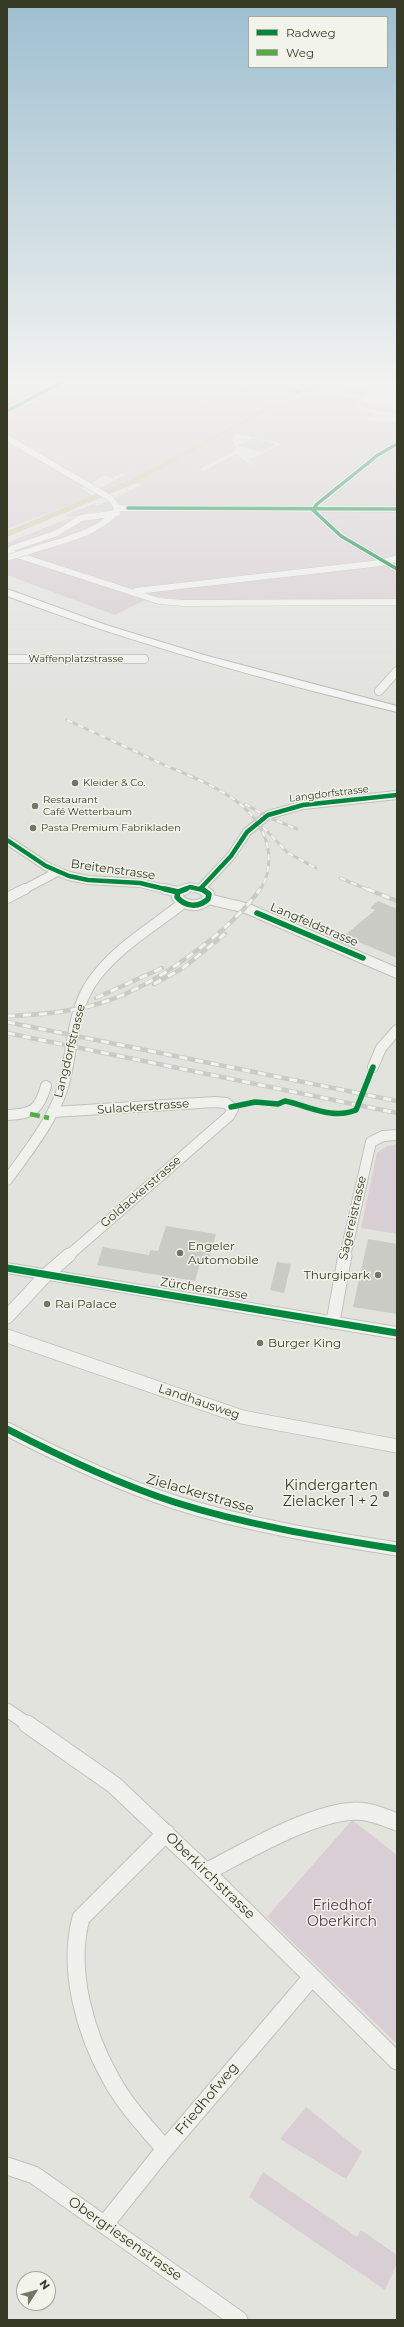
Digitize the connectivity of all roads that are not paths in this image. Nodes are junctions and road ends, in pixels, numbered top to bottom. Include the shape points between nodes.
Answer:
1 (96, 491) edge
2 (334, 491) edge
3 (314, 509) junction
4 (397, 509) edge
5 (117, 511) junction
6 (7, 558) edge
7 (397, 558) edge
8 (384, 562) junction
9 (397, 569) edge
10 (7, 592) edge
11 (132, 592) junction
12 (7, 600) edge
13 (397, 602) edge
14 (7, 659) edge
15 (144, 660) dead end
16 (397, 670) edge
17 (379, 692) dead end
18 (397, 709) edge
19 (397, 717) edge
20 (397, 795) edge
21 (7, 840) edge
22 (57, 872) junction
23 (201, 888) junction
24 (178, 892) junction
25 (8, 896) edge
26 (208, 899) junction
27 (183, 903) junction
28 (397, 973) edge
29 (397, 1030) edge
30 (373, 1067) dead end
31 (46, 1086) dead end
32 (231, 1107) joint
33 (53, 1112) junction
34 (7, 1115) edge
35 (397, 1135) edge
36 (7, 1180) edge
37 (7, 1268) edge
38 (46, 1275) junction
39 (7, 1317) edge
40 (333, 1322) junction
41 (397, 1333) edge
42 (7, 1336) edge
43 (7, 1429) edge
44 (397, 1446) edge
45 (397, 1549) edge
46 (7, 1710) edge
47 (397, 1822) edge
48 (166, 1833) junction
49 (206, 1872) junction
50 (312, 1977) junction
51 (397, 2061) edge
52 (165, 2149) junction
53 (7, 2166) edge
54 (105, 2224) junction
55 (239, 2320) edge

1 - 5 street via 110,498
2 - 3 street
3 - 4 street
3 - 5 street
3 - 8 street via 319,518 341,536
5 - 6 street, bridge via 100,525
5 - 11 street via 81,518 60,531 8,552
7 - 8 street
8 - 9 street
8 - 11 street
10 - 18 highway via 185,653
11 - 13 street via 159,601 184,603
12 - 19 highway via 95,632 195,663
14 - 15 street, Waffenplatzstrasse
16 - 17 street
20 - 23 street, Langdorfstrasse via 303,805 268,816 252,828
21 - 22 street, Breitenstrasse
22 - 24 street, Breitenstrasse via 80,879 142,884
22 - 25 street
23 - 24 street via 190,887
23 - 26 street via 207,891
24 - 27 street via 177,897
26 - 27 street via 198,905
26 - 28 street, Langfeldstrasse via 246,908
27 - 33 street, Langdorfstrasse via 108,963 91,985 77,1012 68,1068
29 - 30 street via 381,1048
31 - 34 street via 38,1108 30,1114
32 - 33 street, Sulackerstrasse via 226,1103 215,1102
32 - 38 street, Goldackerstrasse via 232,1112 229,1116
33 - 36 street, Langdorfstrasse
35 - 40 street, Sägereistrasse via 378,1136 371,1142 344,1258
37 - 38 main road, Zürcherstrasse
38 - 39 street, Goldackerstrasse
38 - 40 main road, Zürcherstrasse
40 - 41 main road, Zürcherstrasse
42 - 44 street, Landhausweg via 242,1417
43 - 45 street, Zielackerstrasse via 99,1474 174,1502 295,1532
46 - 48 street, Oberkirchstrasse via 114,1785
47 - 49 street via 368,1813 341,1812 274,1839
48 - 49 street, Oberkirchstrasse
48 - 52 street via 81,1918 76,1930 82,1996 106,2066 130,2107
49 - 50 street, Oberkirchstrasse
50 - 51 street, Oberkirchstrasse
50 - 52 street, Friedhofweg
52 - 54 street, Friedhofweg
53 - 54 street, Obergriesenstrasse via 34,2175
54 - 55 street, Obergriesenstrasse

